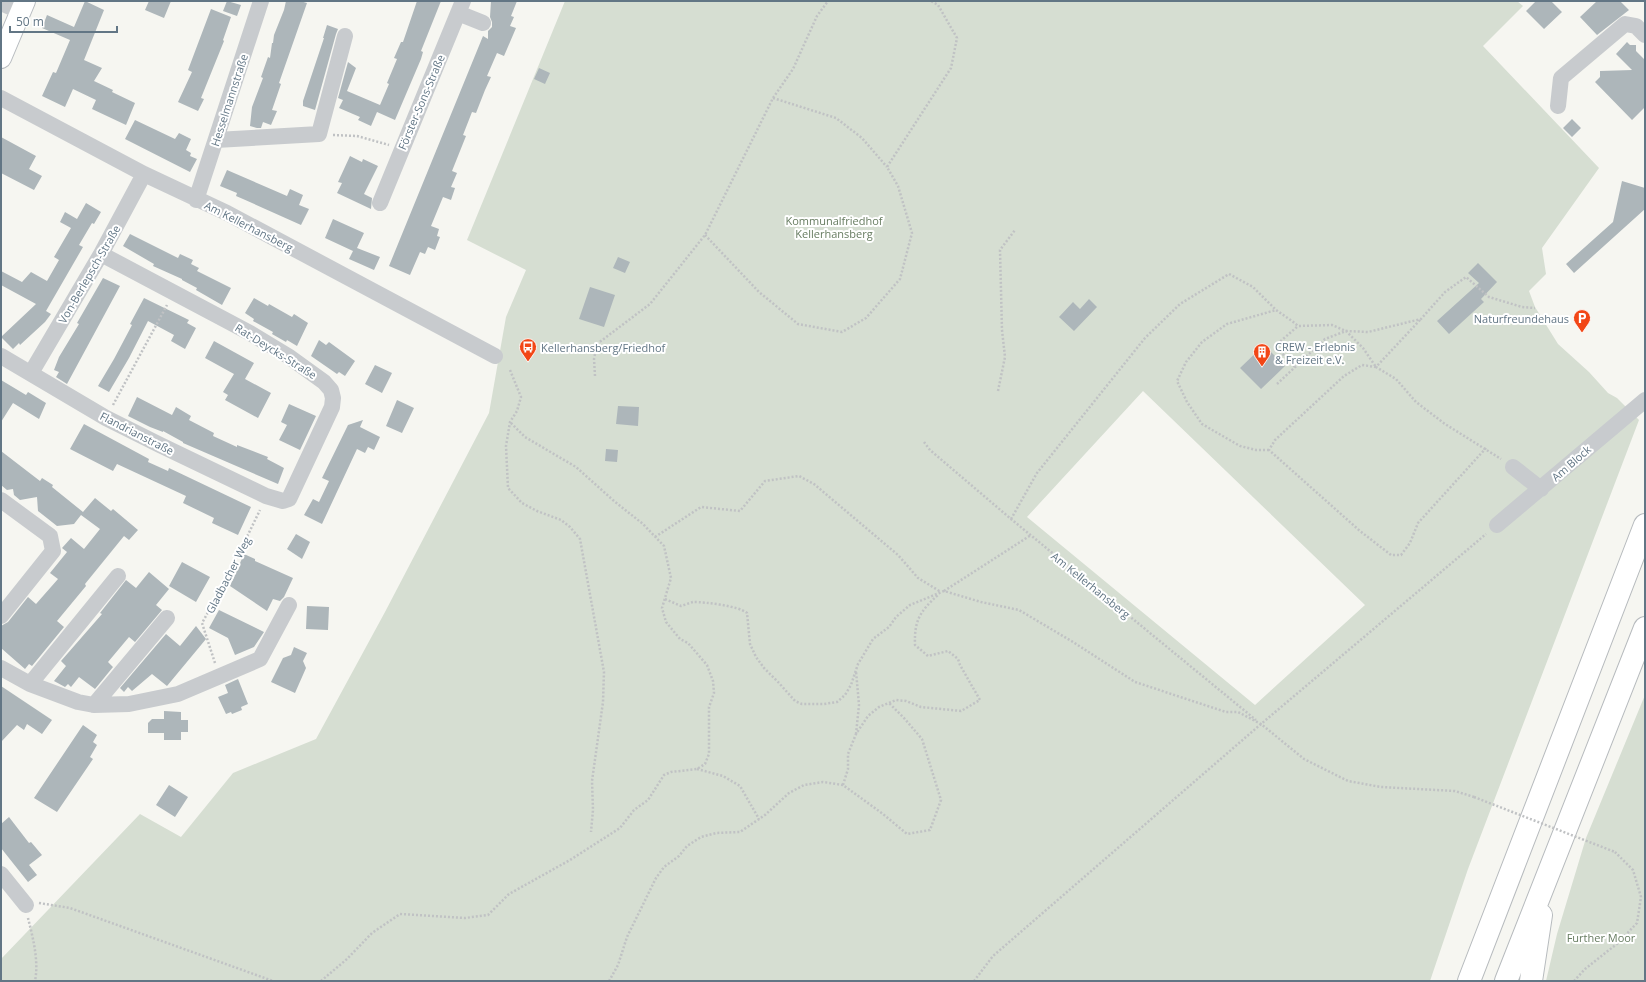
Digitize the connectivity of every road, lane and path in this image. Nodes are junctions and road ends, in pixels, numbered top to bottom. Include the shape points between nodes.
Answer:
1 (261, 1) edge
2 (828, 1) edge
3 (931, 1) edge
4 (1, 3) edge
5 (23, 6) edge
6 (460, 7) edge
7 (483, 23) dead end
8 (1645, 35) edge
9 (345, 36) dead end
10 (1, 56) edge
11 (1, 98) edge
12 (773, 98) junction
13 (1558, 106) dead end
14 (319, 134) junction
15 (216, 140) junction
16 (400, 151) junction
17 (887, 167) junction
18 (144, 174) junction
19 (196, 200) junction
20 (380, 204) dead end
21 (1016, 230) dead end
22 (705, 235) junction
23 (101, 254) junction
24 (174, 293) junction
25 (1535, 308) dead end
26 (1276, 310) junction
27 (1421, 319) junction
28 (1298, 326) junction
29 (1346, 331) junction
30 (1276, 346) junction
31 (1273, 349) dead end
32 (1, 356) edge
33 (496, 356) dead end
34 (1295, 367) junction
35 (1376, 367) junction
36 (510, 370) dead end
37 (31, 373) junction
38 (595, 376) dead end
39 (1277, 384) dead end
40 (998, 391) dead end
41 (1645, 400) edge
42 (106, 418) junction
43 (510, 422) junction
44 (924, 442) dead end
45 (1486, 448) junction
46 (1269, 450) junction
47 (1513, 467) joint
48 (1541, 489) junction
49 (271, 498) junction
50 (1, 500) edge
51 (1011, 519) junction
52 (1497, 525) joint
53 (1645, 525) edge
54 (1031, 536) junction
55 (655, 537) junction
56 (118, 576) dead end
57 (943, 591) junction
58 (665, 599) junction
59 (290, 605) dead end
60 (1, 616) edge
61 (167, 618) dead end
62 (1645, 628) edge
63 (1, 668) edge
64 (856, 669) junction
65 (220, 677) junction
66 (30, 684) junction
67 (889, 703) junction
68 (94, 705) junction
69 (1261, 724) junction
70 (856, 734) junction
71 (697, 769) junction
72 (843, 785) junction
73 (759, 819) junction
74 (591, 832) dead end
75 (1, 874) edge
76 (1547, 875) junction
77 (26, 905) junction
78 (261, 979) edge
79 (35, 981) edge
80 (273, 981) edge
81 (321, 981) edge
82 (609, 981) edge
83 (974, 981) edge
84 (1468, 981) edge
85 (1506, 981) edge
86 (1531, 981) edge
87 (1574, 981) edge

1 - 15 street, Hesselmannstraße
2 - 12 path via 817,16 793,69
3 - 17 path via 938,5 957,38 951,68
4 - 5 street
5 - 10 main road
6 - 7 street
6 - 16 street, Förster-Sons-Straße
8 - 13 street via 1636,26 1625,24 1561,78
9 - 14 street
11 - 18 street, Am Kellerhansberg
12 - 17 path via 836,118 862,138
12 - 22 path
14 - 15 street
14 - 16 path via 357,136
15 - 19 street, Hesselmannstraße
16 - 20 street, Förster-Sons-Straße
17 - 22 path via 898,186 912,233 900,279 866,318 842,332 798,324 759,292
18 - 19 street, Am Kellerhansberg
18 - 23 street, Von-Berlepsch-Straße
19 - 33 street, Am Kellerhansberg via 227,213
21 - 40 path via 1000,250 1005,357
22 - 38 path via 650,304 597,344 594,358
23 - 24 street, Rat-Deycks-Straße
23 - 37 street, Von-Berlepsch-Straße
24 - 42 path
24 - 49 street, Rat-Deycks-Straße via 288,356 331,390 332,407 293,494 283,501
25 - 27 path via 1522,307 1489,297 1466,277 1445,292
26 - 28 path
26 - 46 path via 1227,324 1202,342 1186,362 1177,381 1202,424 1240,446
26 - 51 path via 1253,287 1229,274 1180,304 1145,338 1037,473
27 - 29 path via 1368,332
27 - 35 path
28 - 29 path via 1332,325
28 - 30 path
29 - 34 path via 1325,339
29 - 35 path via 1363,348
30 - 31 path
30 - 34 path
32 - 37 street, Flandrianstraße
34 - 39 path
35 - 45 path via 1396,379 1416,402 1445,424
35 - 46 path via 1362,365 1344,376 1275,440
36 - 43 path via 521,396 517,412
37 - 42 street, Flandrianstraße
41 - 48 street, Am Block
42 - 49 street, Flandrianstraße
43 - 55 path via 530,440 576,467
43 - 74 path via 506,446 508,488 522,503 561,520 580,539 604,672 603,702 592,781
44 - 51 path, Am Kellerhansberg via 930,450
45 - 46 path via 1418,523 1410,543 1401,555 1391,555 1354,526
45 - 47 path
47 - 48 street
48 - 52 street, Am Block
49 - 65 path, Gladbacher Weg via 202,623
50 - 60 street via 50,536 53,551
51 - 54 path, Am Kellerhansberg
52 - 69 path
53 - 84 highway
54 - 57 path
54 - 69 path, Am Kellerhansberg
55 - 57 path via 701,507 740,511 765,481 799,476 814,484 898,555 918,578
55 - 58 path via 664,546 671,578
56 - 66 street
57 - 64 path via 910,605 896,617 889,627 873,639
57 - 67 path via 918,616 915,624 915,645 928,656 948,651 954,654 980,700 961,711 921,707 906,701 896,700
57 - 69 path via 1019,610 1135,682 1226,712 1238,712
58 - 64 path via 681,606 692,602 729,606 747,613 750,644 756,658 795,701 802,704 837,702 851,685
58 - 71 path via 662,608 666,622 680,639 688,642 707,665 713,681 714,693 709,707 709,754 705,764
59 - 65 street via 260,659
61 - 68 street
62 - 76 highway
63 - 66 street
64 - 70 path via 859,705
65 - 68 street via 178,694 129,704
66 - 68 street via 78,702
67 - 70 path via 868,716
67 - 72 path via 922,739 941,800 930,830 907,834
69 - 83 path via 993,956
69 - 87 path, bridge via 1304,759 1348,781 1381,787 1455,791 1615,852 1633,870 1641,897 1638,923
70 - 72 path via 848,754 848,769
71 - 73 path via 723,776 740,786
71 - 81 path via 664,775 648,800 634,810 620,828 509,894 488,915 465,918 400,914 372,933
72 - 73 path via 823,782 804,785 790,792
73 - 82 path via 740,832 701,837 664,866 627,937 618,965
75 - 77 street
76 - 85 highway
76 - 86 highway
77 - 78 path via 40,902 70,908
77 - 79 path via 34,945
78 - 80 path

